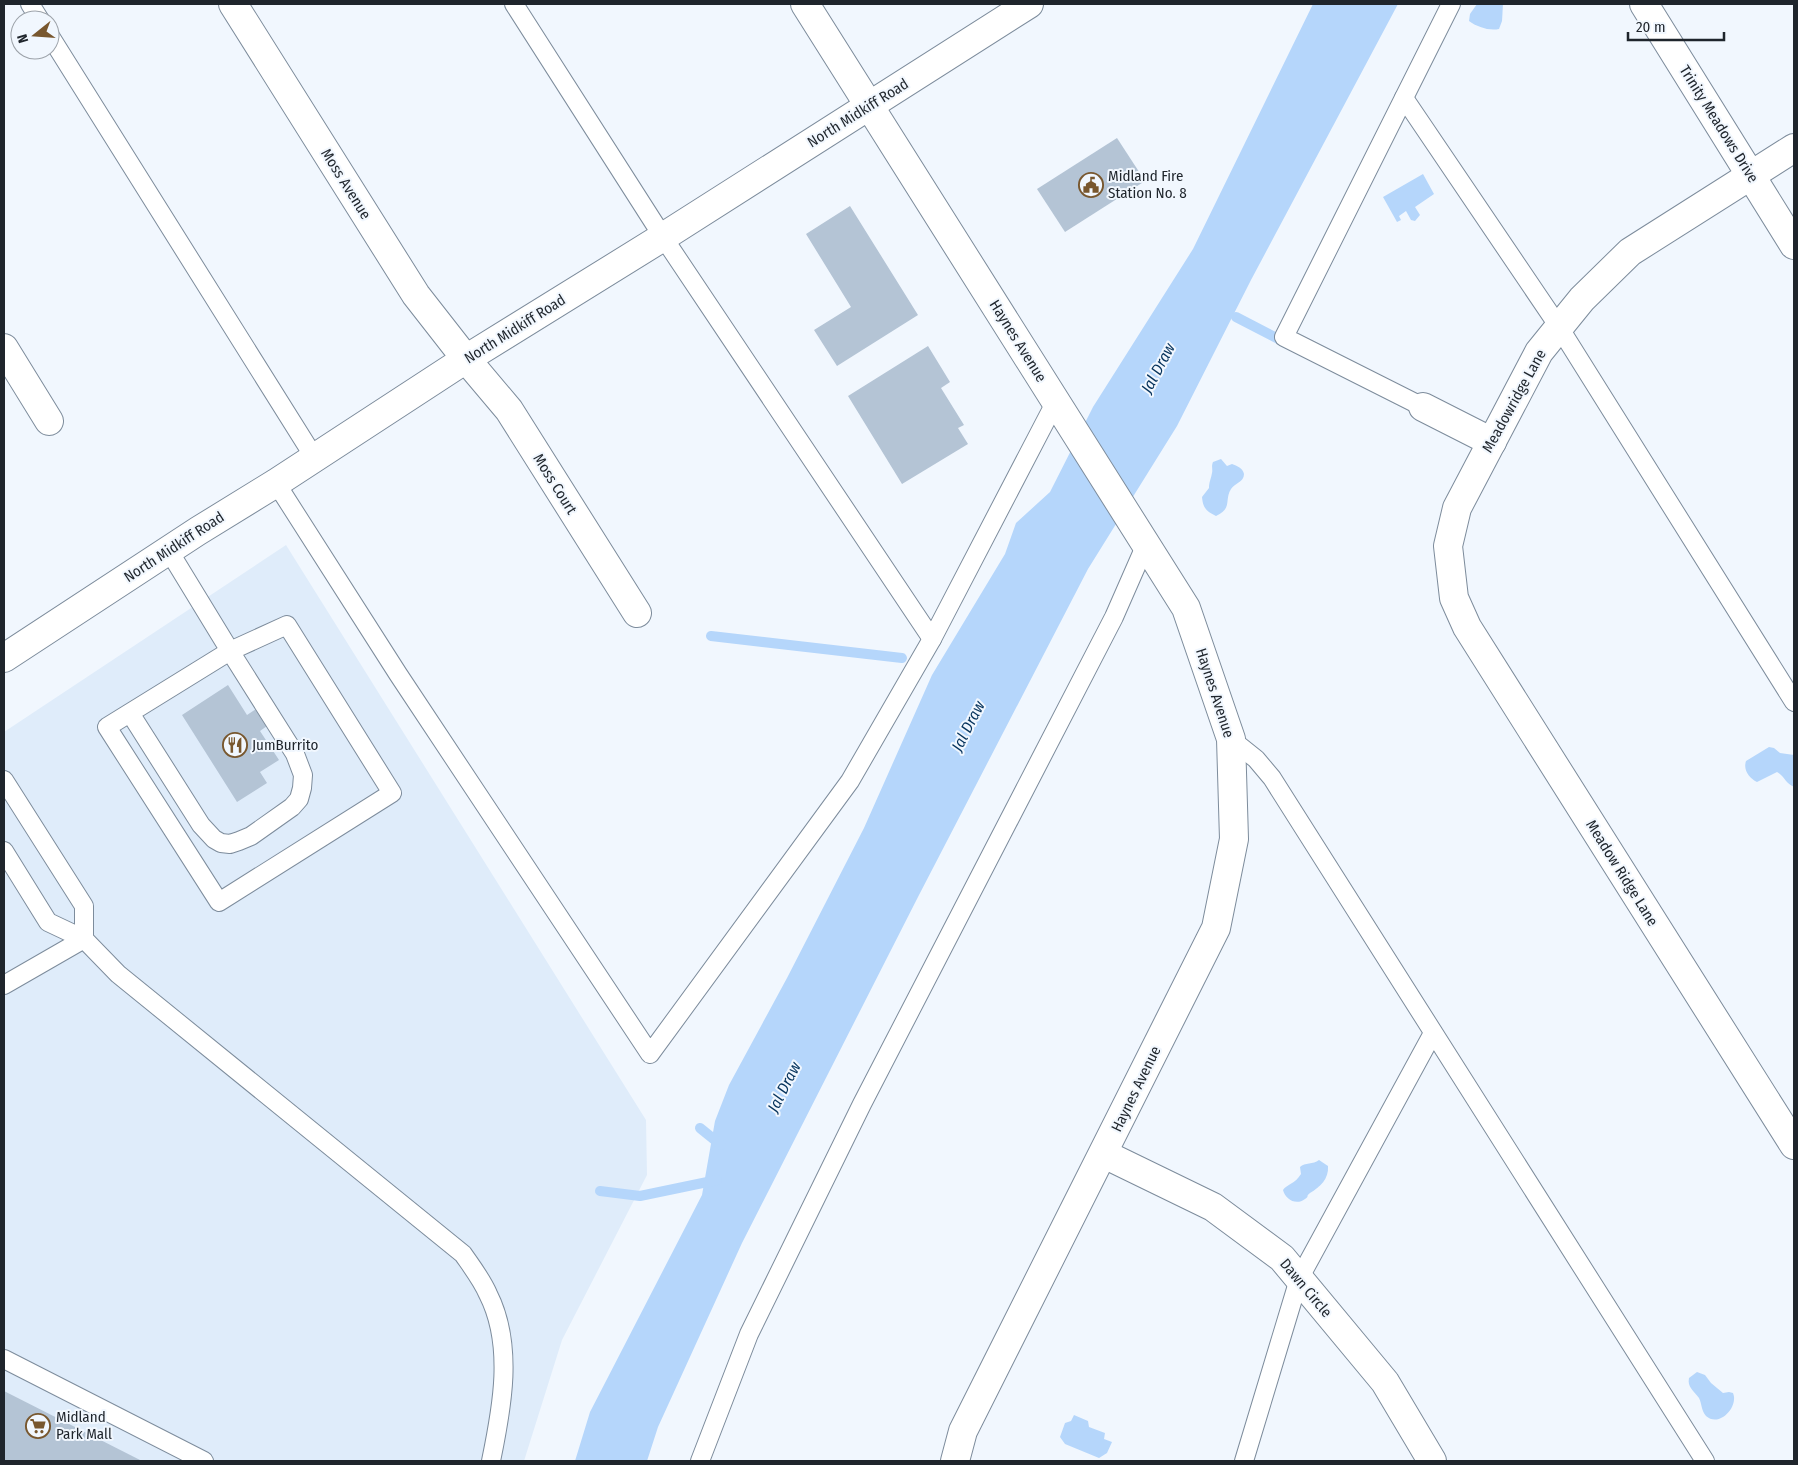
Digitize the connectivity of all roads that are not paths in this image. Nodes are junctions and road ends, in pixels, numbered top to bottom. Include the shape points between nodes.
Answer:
1 (233, 4) edge
2 (514, 4) edge
3 (805, 4) edge
4 (1029, 4) edge
5 (1451, 4) edge
6 (1644, 4) edge
7 (60, 52) edge
8 (1404, 98) junction
9 (869, 105) junction
10 (1794, 148) edge
11 (1751, 176) junction
12 (663, 236) junction
13 (1794, 245) edge
14 (1559, 327) junction
15 (4, 348) edge
16 (466, 359) junction
17 (1423, 407) joint
18 (1062, 410) junction
19 (49, 421) dead end
20 (1492, 442) junction
21 (314, 457) junction
22 (276, 483) junction
23 (1141, 536) junction
24 (169, 551) junction
25 (1454, 598) joint
26 (637, 613) dead end
27 (932, 638) junction
28 (230, 652) junction
29 (4, 658) edge
30 (1794, 702) edge
31 (130, 713) junction
32 (1231, 739) junction
33 (4, 780) edge
34 (4, 851) edge
35 (84, 938) junction
36 (4, 984) edge
37 (1433, 1033) junction
38 (1794, 1145) edge
39 (1104, 1154) junction
40 (1299, 1279) junction
41 (4, 1359) edge
42 (204, 1461) edge
43 (491, 1461) edge
44 (700, 1461) edge
45 (955, 1461) edge
46 (1244, 1461) edge
47 (1432, 1461) edge
48 (1705, 1461) edge

1 - 16 street, Moss Avenue via 416,295
2 - 12 lane
3 - 9 street, Haynes Avenue
4 - 9 street, North Midkiff Road
5 - 8 lane
6 - 11 street, Trinity Meadows Drive
7 - 21 lane
8 - 14 lane
8 - 17 lane via 1284,338
9 - 12 street, North Midkiff Road
9 - 18 street, Haynes Avenue
10 - 11 street, Meadowridge Lane
11 - 13 street, Trinity Meadows Drive
11 - 14 street, Meadowridge Lane via 1630,252 1582,299
12 - 16 street, North Midkiff Road
12 - 27 lane
14 - 20 street, Meadowridge Lane via 1539,352
14 - 30 lane
15 - 19 street
16 - 21 street, North Midkiff Road
16 - 26 street, Moss Court via 509,410
17 - 20 street
18 - 23 street, Haynes Avenue
18 - 27 lane
20 - 25 street, Meadowridge Lane via 1457,508 1452,527 1448,546
21 - 22 street, North Midkiff Road
22 - 24 street, North Midkiff Road
22 - 27 lane via 403,682 650,1054 850,781
23 - 32 street, Haynes Avenue via 1186,608
23 - 44 lane via 1114,617 862,1104 749,1334
24 - 28 lane
24 - 29 street, North Midkiff Road
25 - 38 street, Meadow Ridge Lane via 1467,627
28 - 31 lane
28 - 31 lane via 295,754 303,775 299,799 251,836 230,844 214,839 201,825
28 - 31 lane via 287,625 392,793 219,902 107,727
32 - 37 lane via 1256,759 1272,778
32 - 39 street, Haynes Avenue via 1234,839 1216,928
33 - 35 lane via 84,906
34 - 35 lane via 48,922
35 - 36 lane
35 - 43 lane via 118,974 463,1254 489,1294 502,1342 502,1399
37 - 40 lane
37 - 48 lane
39 - 40 street, Dawn Circle via 1213,1207 1282,1258
39 - 45 street, Haynes Avenue via 963,1431
40 - 46 lane
40 - 47 street, Dawn Circle via 1384,1382
41 - 42 lane

